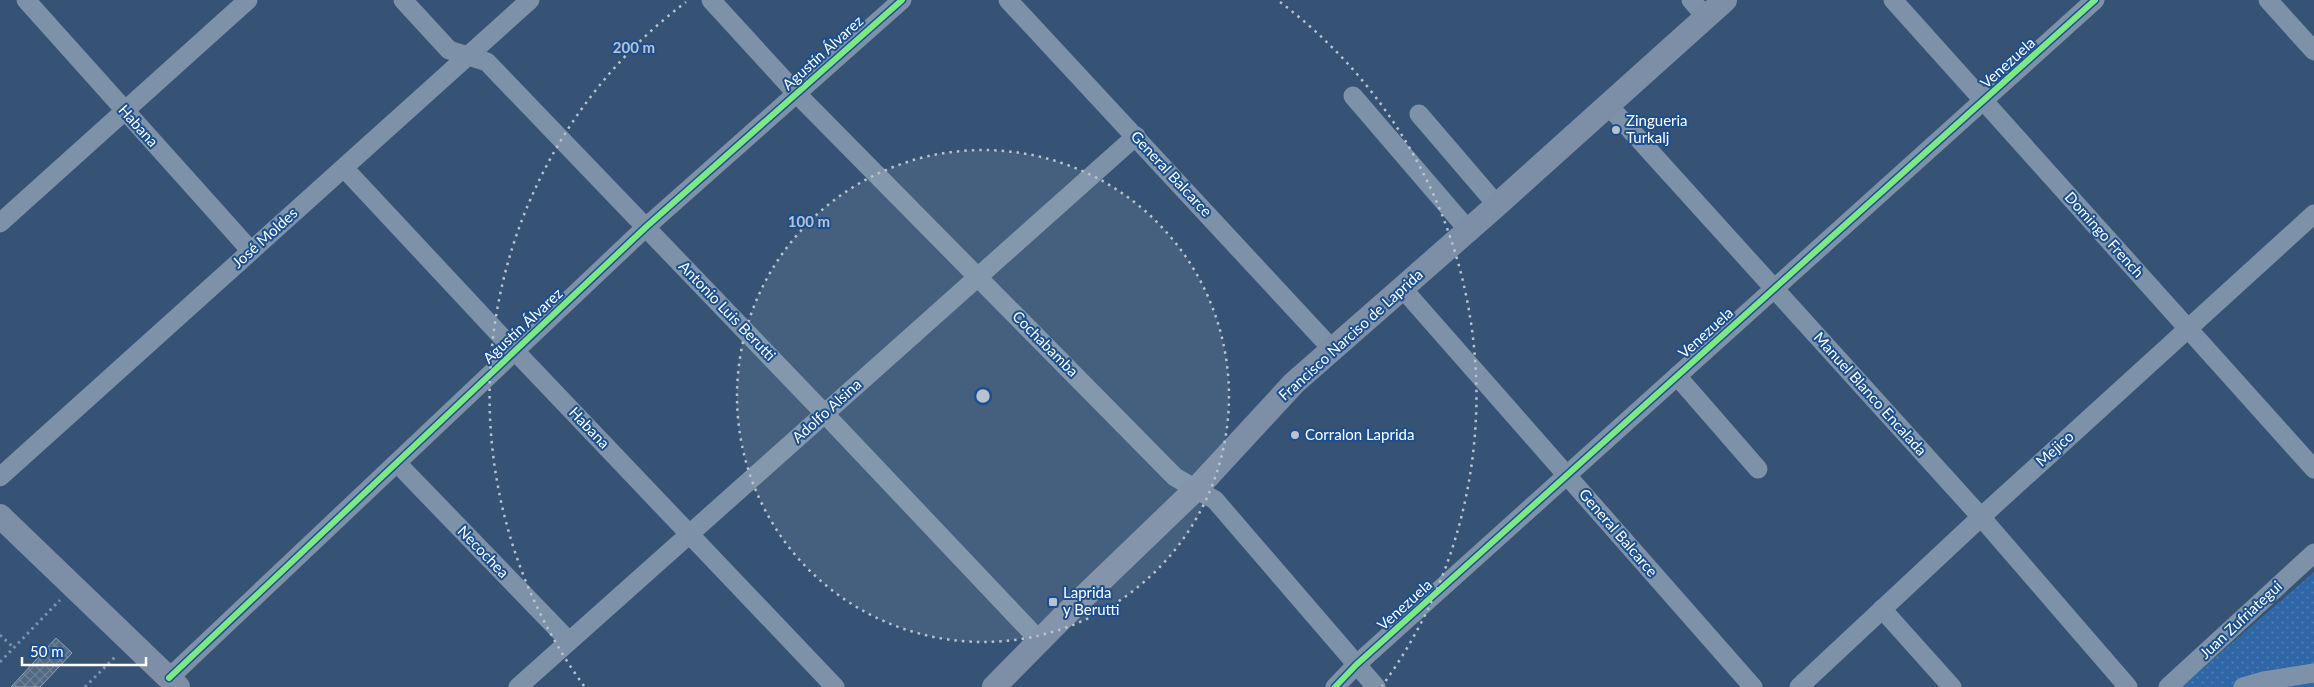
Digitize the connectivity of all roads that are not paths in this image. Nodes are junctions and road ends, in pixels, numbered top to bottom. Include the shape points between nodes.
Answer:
1 (26, 0) edge
2 (248, 0) edge
3 (403, 0) edge
4 (530, 0) edge
5 (711, 0) edge
6 (902, 0) edge
7 (1008, 0) edge
8 (1725, 0) edge
9 (1893, 0) edge
10 (2095, 0) edge
11 (2268, 0) edge
12 (1699, 8) edge
13 (2314, 51) edge
14 (468, 56) junction
15 (797, 94) junction
16 (1353, 96) dead end
17 (1983, 102) junction
18 (1608, 105) junction
19 (125, 111) junction
20 (1419, 114) dead end
21 (1136, 136) junction
22 (344, 168) junction
23 (1497, 205) junction
24 (2314, 214) edge
25 (0, 223) edge
26 (646, 227) junction
27 (1469, 230) junction
28 (251, 251) junction
29 (978, 276) junction
30 (1774, 288) junction
31 (1403, 289) junction
32 (2188, 328) junction
33 (1332, 350) junction
34 (515, 351) junction
35 (1677, 376) junction
36 (824, 413) junction
37 (396, 463) junction
38 (1758, 469) dead end
39 (2314, 469) edge
40 (1567, 476) junction
41 (0, 477) edge
42 (1196, 488) junction
43 (0, 516) edge
44 (1981, 517) junction
45 (690, 534) junction
46 (2314, 553) edge
47 (1882, 609) junction
48 (1039, 640) junction
49 (569, 641) junction
50 (1356, 665) junction
51 (2314, 673) edge
52 (173, 683) edge
53 (999, 685) edge
54 (518, 687) edge
55 (835, 687) edge
56 (1335, 687) edge
57 (1376, 687) edge
58 (1753, 687) edge
59 (1800, 687) edge
60 (1952, 687) edge
61 (2128, 687) edge
62 (2168, 687) edge
63 (2243, 687) edge

1 - 19 street, Habana
2 - 19 street
3 - 14 street, Antonio Luis Berutti via 449,50
4 - 14 street, José Moldes
5 - 15 street, Cochabamba
6 - 15 street, Agustín Álvarez
7 - 21 street, General Balcarce
8 - 12 main road, Francisco Narciso de Laprida
9 - 17 street, Domingo French
10 - 17 street, Venezuela
11 - 13 street
12 - 18 main road, Francisco Narciso de Laprida
14 - 22 street, José Moldes
14 - 26 street, Antonio Luis Berutti via 487,62
15 - 26 street, Agustín Álvarez
15 - 29 street, Cochabamba
16 - 27 street
17 - 30 street, Venezuela
17 - 32 street, Domingo French
18 - 23 main road, Francisco Narciso de Laprida
18 - 30 street, Manuel Blanco Encalada
19 - 25 street
19 - 28 street, Habana
20 - 23 street
21 - 29 street, Adolfo Alsina
21 - 33 street, General Balcarce
22 - 28 street, José Moldes
22 - 34 street, Habana
23 - 27 main road, Francisco Narciso de Laprida
24 - 32 street, Mejico
26 - 34 street, Agustín Álvarez
26 - 36 street, Antonio Luis Berutti
27 - 31 main road, Francisco Narciso de Laprida
28 - 41 street, José Moldes
29 - 36 street, Adolfo Alsina
29 - 42 street, Cochabamba via 1175,477
30 - 35 street, Venezuela
30 - 44 street, Manuel Blanco Encalada
31 - 33 main road, Francisco Narciso de Laprida
31 - 40 street, General Balcarce
32 - 39 street, Domingo French
32 - 44 street, Mejico
33 - 42 main road, Francisco Narciso de Laprida via 1294,384
34 - 37 street, Agustín Álvarez
34 - 45 street, Habana
35 - 38 street
35 - 40 street, Venezuela
36 - 45 street, Adolfo Alsina
36 - 48 street, Antonio Luis Berutti
37 - 49 street, Necochea
37 - 52 street, Agustín Álvarez
40 - 50 street, Venezuela
40 - 58 street, General Balcarce
42 - 48 main road, Francisco Narciso de Laprida
42 - 50 street, Cochabamba via 1215,500
43 - 52 main road
44 - 47 street, Mejico
44 - 61 street, Manuel Blanco Encalada
45 - 49 street, Adolfo Alsina
45 - 55 street, Habana
46 - 62 street, Juan Zufriategui
47 - 59 street, Mejico
47 - 60 street
48 - 53 main road, Francisco Narciso de Laprida
49 - 54 street, Adolfo Alsina
50 - 56 street, Venezuela
50 - 57 street, Cochabamba
51 - 63 street

